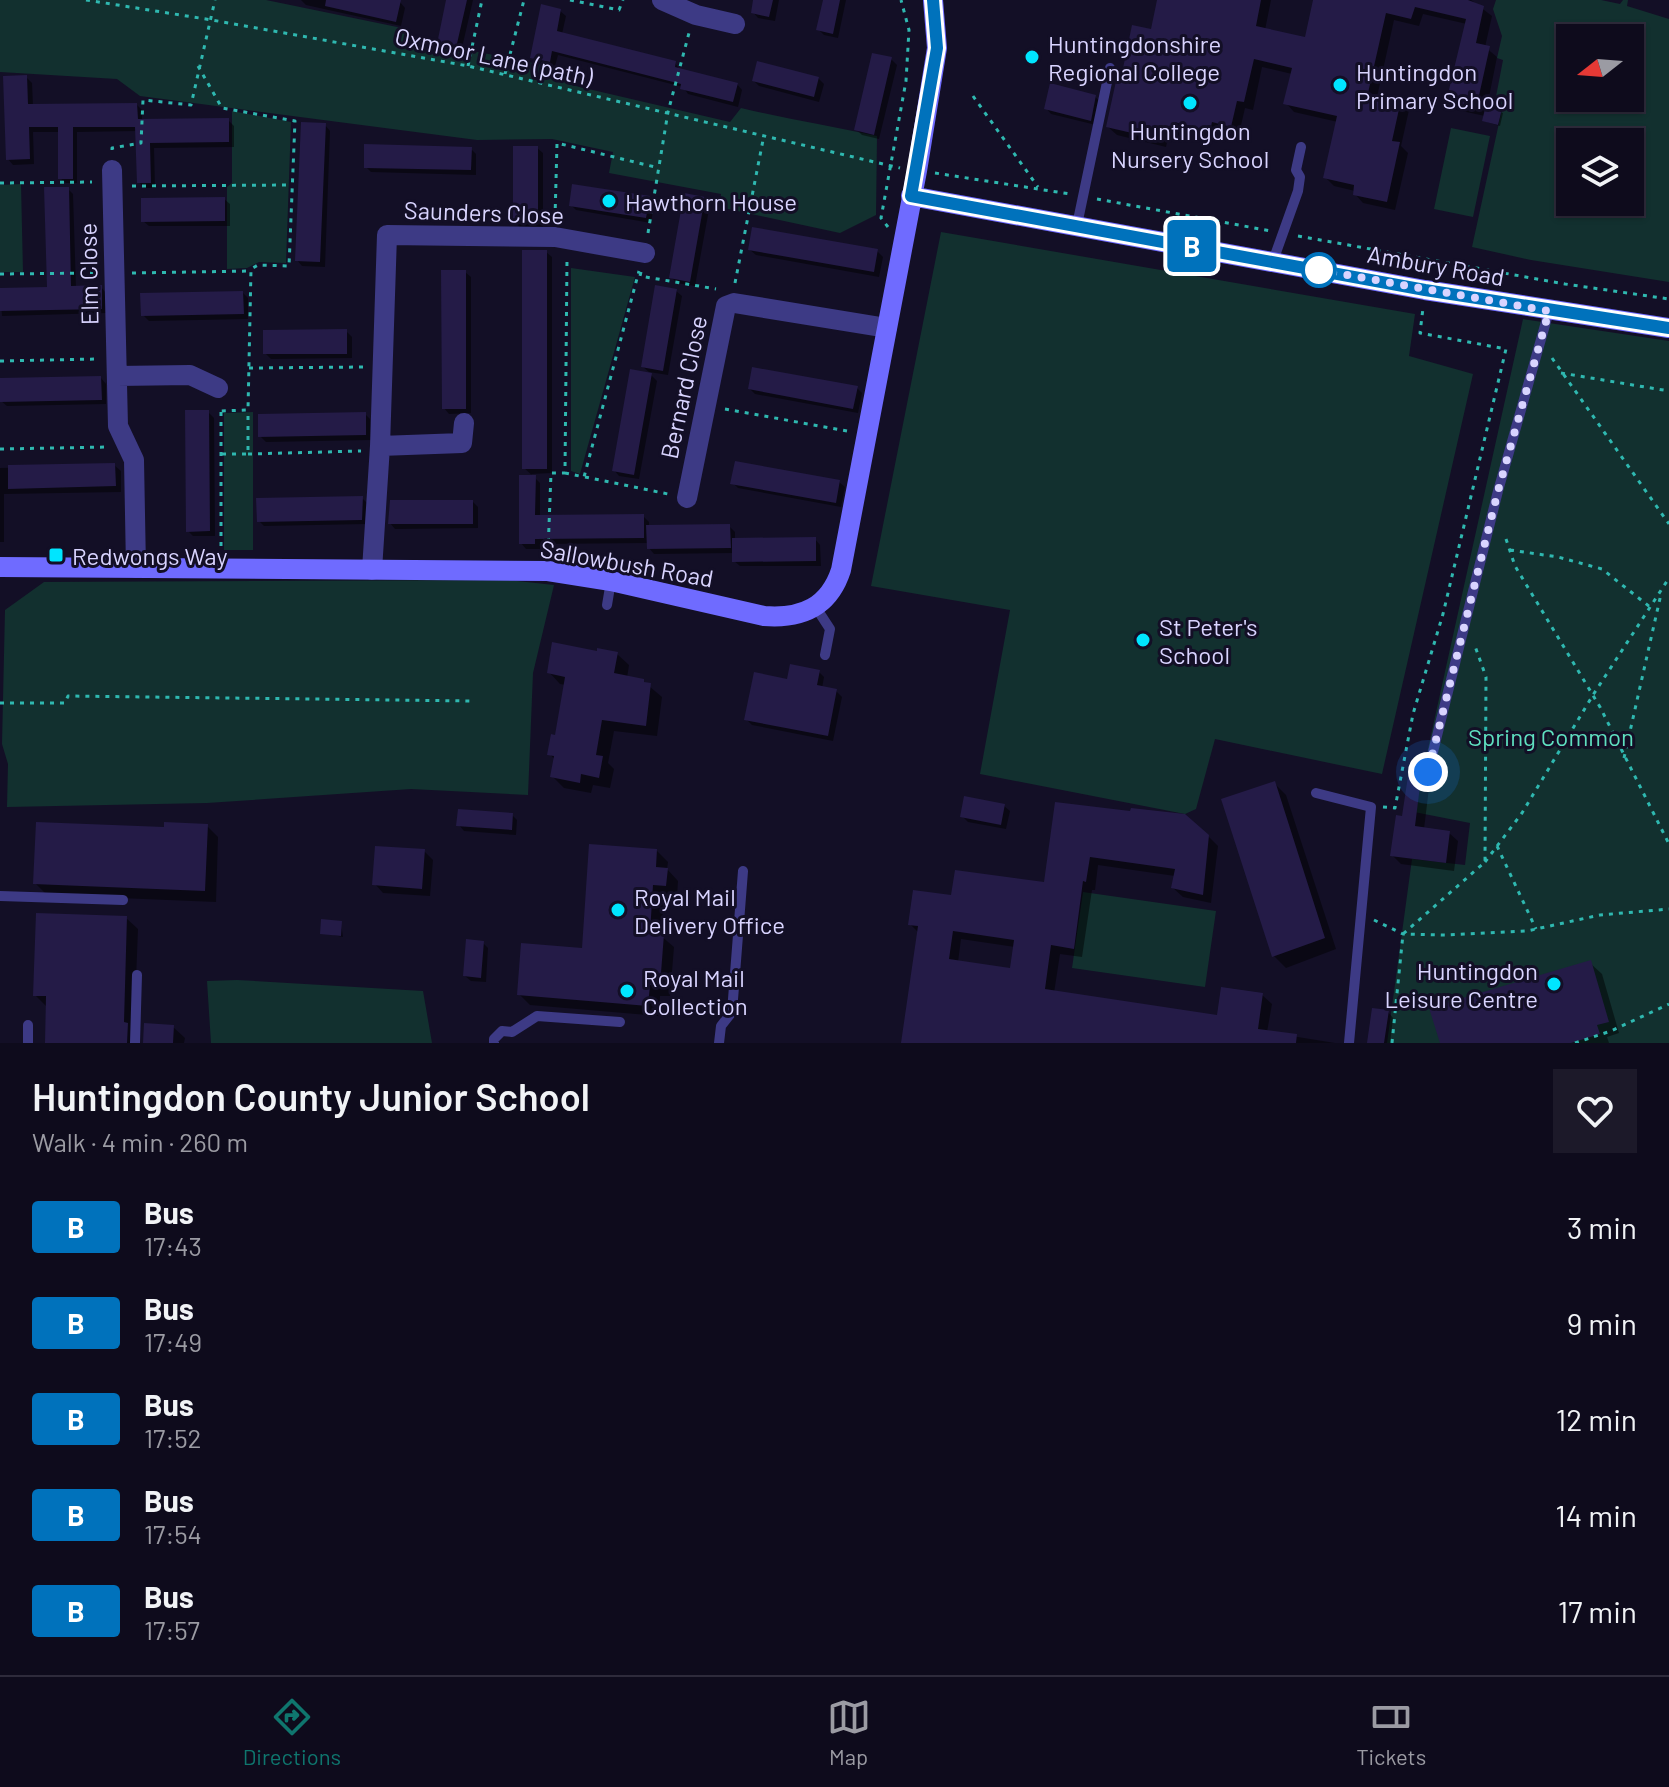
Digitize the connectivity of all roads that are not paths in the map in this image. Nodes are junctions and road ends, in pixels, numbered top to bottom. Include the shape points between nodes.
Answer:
1 (933, 0) edge
2 (670, 1) edge
3 (735, 24) dead end
4 (1110, 68) dead end
5 (1301, 147) dead end
6 (112, 179) road end
7 (911, 196) junction
8 (1077, 225) junction
9 (645, 253) road end
10 (1273, 261) junction
11 (1549, 311) junction
12 (887, 328) junction
13 (1669, 328) edge
14 (117, 367) junction
15 (218, 388) road end
16 (464, 423) dead end
17 (380, 448) junction
18 (687, 498) road end
19 (0, 567) edge
20 (136, 568) junction
21 (372, 570) junction
22 (611, 581) junction
23 (607, 605) dead end
24 (815, 606) junction
25 (825, 655) dead end
26 (1428, 772) dead end
27 (1316, 793) dead end
28 (743, 871) dead end
29 (0, 896) edge
30 (123, 900) dead end
31 (137, 975) dead end
32 (620, 1022) dead end
33 (28, 1025) dead end
34 (28, 1043) edge
35 (135, 1043) edge
36 (494, 1043) edge
37 (719, 1043) edge
38 (1349, 1043) edge

1 - 7 street via 937,48
2 - 3 street via 696,15
4 - 8 lane
5 - 10 lane via 1298,191
6 - 14 street, Elm Close
7 - 8 street, Ambury Road
7 - 12 street
8 - 10 street, Ambury Road
9 - 17 street, Saunders Close via 561,238 387,235
10 - 11 street, Ambury Road
11 - 13 street, Ambury Road
11 - 26 lane
12 - 18 street, Bernard Close via 734,298 726,306
12 - 24 street via 841,570 836,586
14 - 15 street via 190,375
14 - 20 street, Elm Close via 118,426 134,460
16 - 17 street via 462,443
17 - 21 street, Saunders Close
19 - 20 street, Sallowbush Road
20 - 21 street, Sallowbush Road
21 - 22 street, Sallowbush Road via 548,571
22 - 23 lane
22 - 24 street, Sallowbush Road via 764,616 784,617
24 - 25 lane via 830,629
27 - 38 lane via 1371,807
28 - 37 lane via 732,1012 721,1026
29 - 30 lane
31 - 35 lane
32 - 36 lane via 537,1016 512,1032 502,1031
33 - 34 lane

